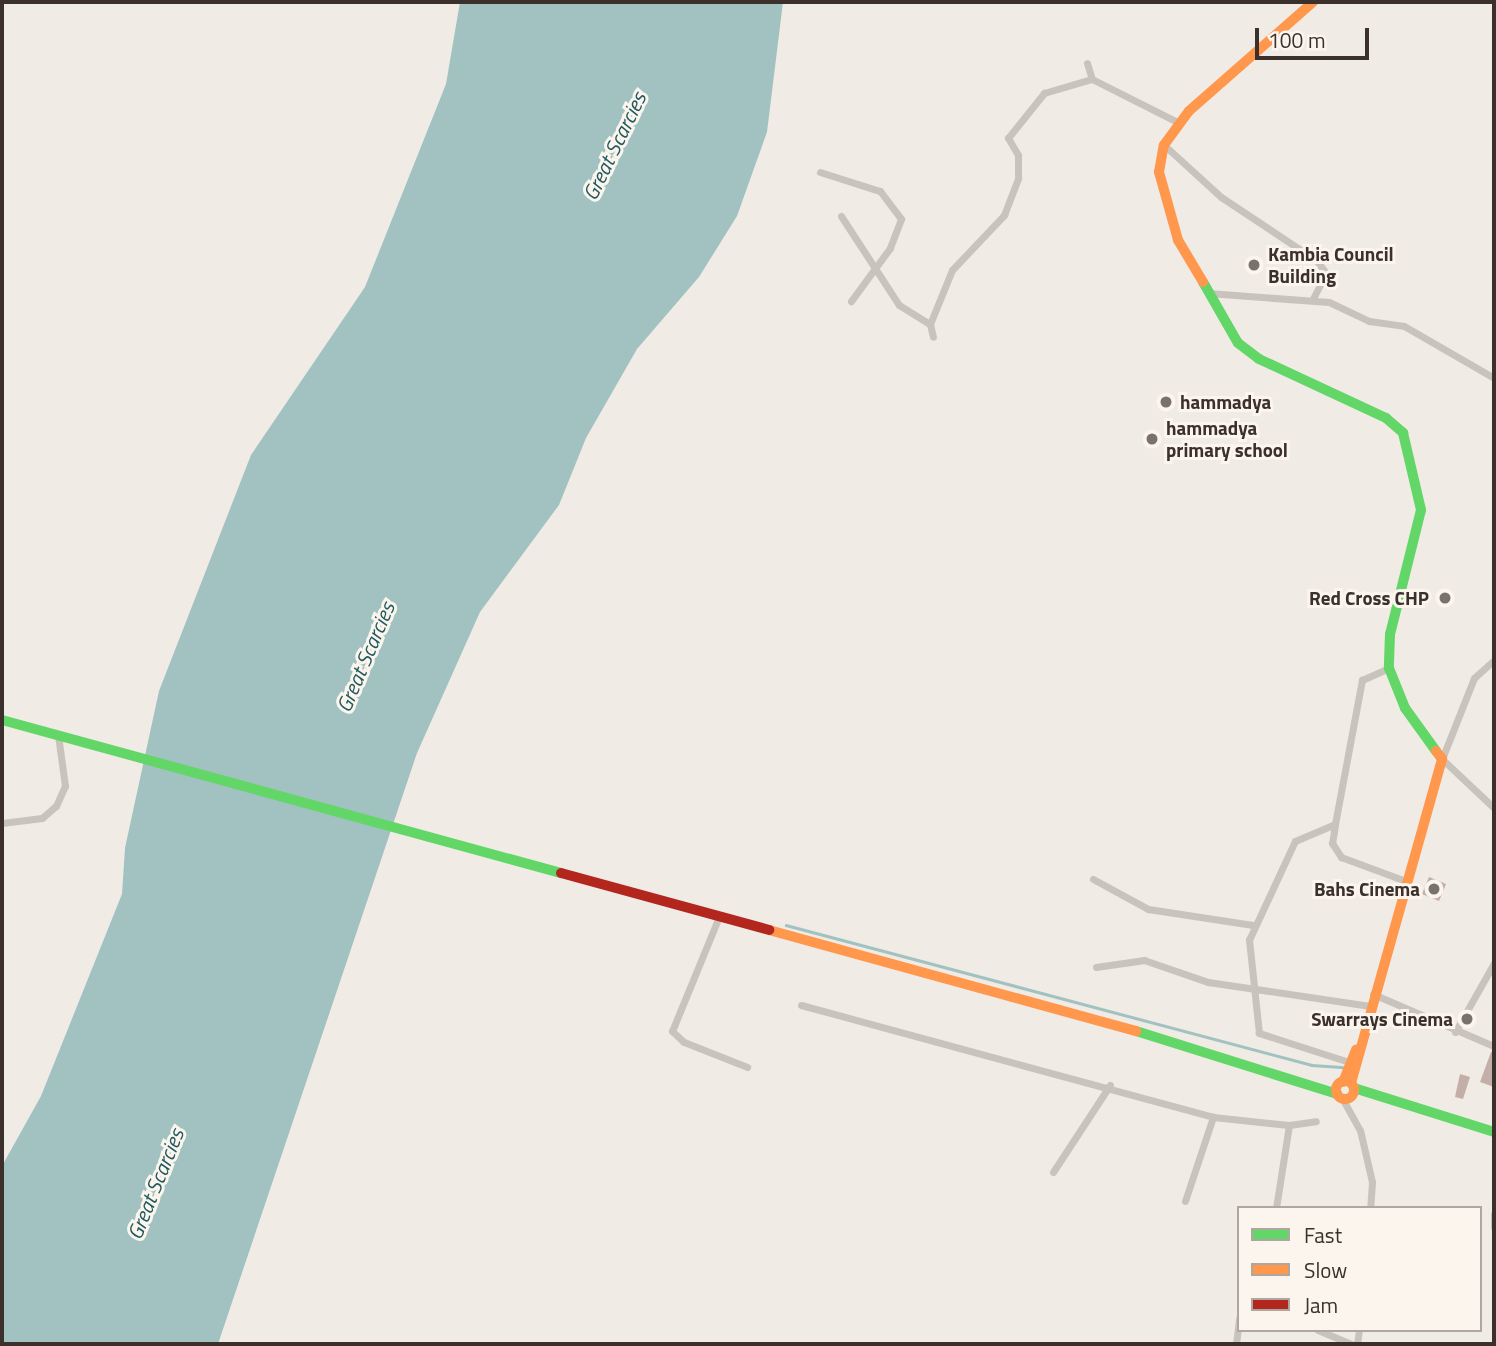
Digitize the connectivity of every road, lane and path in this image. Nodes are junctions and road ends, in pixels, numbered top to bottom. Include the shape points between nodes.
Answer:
1 (1313, 2) edge
2 (1087, 63) dead end
3 (1092, 79) junction
4 (1179, 123) junction
5 (1164, 145) junction
6 (820, 172) dead end
7 (841, 216) dead end
8 (876, 264) junction
9 (1204, 293) junction
10 (1312, 300) junction
11 (851, 301) dead end
12 (930, 324) junction
13 (933, 337) dead end
14 (1494, 378) edge
15 (1494, 660) edge
16 (1389, 668) junction
17 (2, 720) edge
18 (57, 733) junction
19 (1442, 759) junction
20 (1494, 808) edge
21 (2, 823) edge
22 (1335, 824) junction
23 (1093, 879) dead end
24 (1406, 881) junction
25 (718, 919) junction
26 (1253, 925) junction
27 (1494, 963) edge
28 (1096, 967) dead end
29 (1252, 985) junction
30 (1373, 994) junction
31 (801, 1005) dead end
32 (1370, 1006) junction
33 (1455, 1032) junction
34 (1494, 1046) edge
35 (1357, 1050) junction
36 (1349, 1062) junction
37 (747, 1067) dead end
38 (1110, 1085) junction
39 (1345, 1089) junction
40 (1213, 1117) junction
41 (1316, 1121) dead end
42 (1289, 1125) junction
43 (1494, 1132) edge
44 (1053, 1172) dead end
45 (1185, 1201) dead end
46 (1276, 1206) edge
47 (1370, 1206) edge
48 (1494, 1214) edge
49 (1494, 1227) edge
50 (1323, 1332) edge
51 (1351, 1344) edge

1 - 4 main road
2 - 3 street
3 - 4 street
3 - 12 street via 1044,93 1008,138 1018,155 1017,178 1004,215 952,270
4 - 5 main road
5 - 9 main road via 1161,191
5 - 10 street via 1191,163 1220,197 1316,260 1326,273
6 - 8 street via 880,191 898,210 897,234
7 - 8 street
8 - 11 street
8 - 12 street via 899,305
9 - 10 street
9 - 16 main road via 1238,342 1259,359 1358,400 1403,433 1421,510 1390,634
10 - 14 street via 1404,326
12 - 13 street
15 - 19 street via 1474,678
16 - 19 main road via 1405,708
16 - 22 street via 1362,680
17 - 18 main road
18 - 21 street via 65,786 56,806 42,817
18 - 25 main road
19 - 20 street
19 - 24 main road
22 - 24 street via 1332,843 1341,857
22 - 26 street via 1296,841
23 - 26 street via 1148,909
24 - 30 main road
25 - 37 street via 672,1031 684,1042
25 - 39 main road
26 - 29 street
27 - 33 street
28 - 29 street via 1144,960 1208,982
29 - 32 street
29 - 36 street via 1259,1033
30 - 32 main road
30 - 33 street
31 - 38 street
32 - 35 main road
33 - 34 street
35 - 36 main road
35 - 39 main road
36 - 39 main road
38 - 40 street
38 - 44 street
39 - 43 main road
39 - 47 street via 1372,1182
40 - 42 street
40 - 45 street
41 - 42 street
42 - 46 street
48 - 49 street
50 - 51 street

